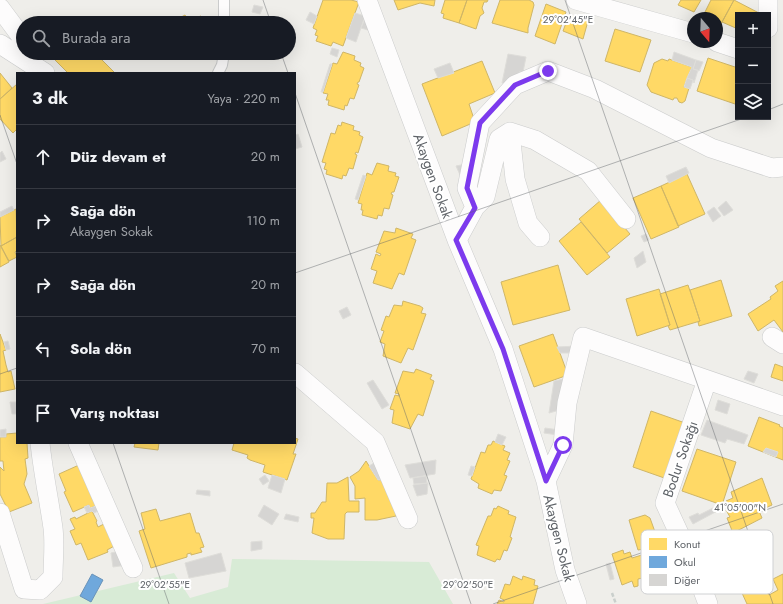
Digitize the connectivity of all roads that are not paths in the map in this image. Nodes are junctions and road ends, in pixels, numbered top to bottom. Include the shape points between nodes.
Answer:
1 (224, 0) edge
2 (367, 0) edge
3 (576, 0) edge
4 (768, 0) edge
5 (0, 8) edge
6 (768, 12) edge
7 (224, 16) edge
8 (16, 30) edge
9 (687, 31) edge
10 (0, 44) edge
11 (723, 44) edge
12 (735, 48) edge
13 (16, 54) edge
14 (25, 60) edge
15 (39, 60) edge
16 (223, 60) edge
17 (43, 72) edge
18 (48, 72) edge
19 (218, 72) edge
20 (510, 132) junction
21 (783, 167) edge
22 (475, 208) junction
23 (626, 219) dead end
24 (540, 237) dead end
25 (456, 240) junction
26 (296, 374) edge
27 (707, 380) junction
28 (783, 406) edge
29 (40, 444) edge
30 (78, 444) edge
31 (546, 481) junction
32 (0, 513) edge
33 (408, 519) dead end
34 (677, 530) edge
35 (133, 568) dead end
36 (704, 594) edge
37 (577, 604) edge
38 (708, 604) edge

1 - 7 lane
2 - 25 street, Akaygen Sokak
3 - 9 street
4 - 6 street
5 - 8 street
10 - 13 street
11 - 12 street
14 - 17 street
15 - 18 street
16 - 19 lane
20 - 22 street via 499,140 485,197
20 - 23 street via 535,140 588,171
20 - 24 street via 515,179 528,223
21 - 22 street via 772,168 711,148 595,89 548,71 515,85 480,123 467,188
22 - 25 street
25 - 31 street, Akaygen Sokak via 503,349
26 - 33 street via 375,442
27 - 28 street
27 - 31 street via 583,337 567,403 563,445
27 - 34 street, Bodur Sokağı via 665,503
29 - 32 street via 53,530 53,577 40,590 24,589
30 - 35 street
31 - 37 street, Akaygen Sokak via 565,570
36 - 38 street, Bodur Sokağı

